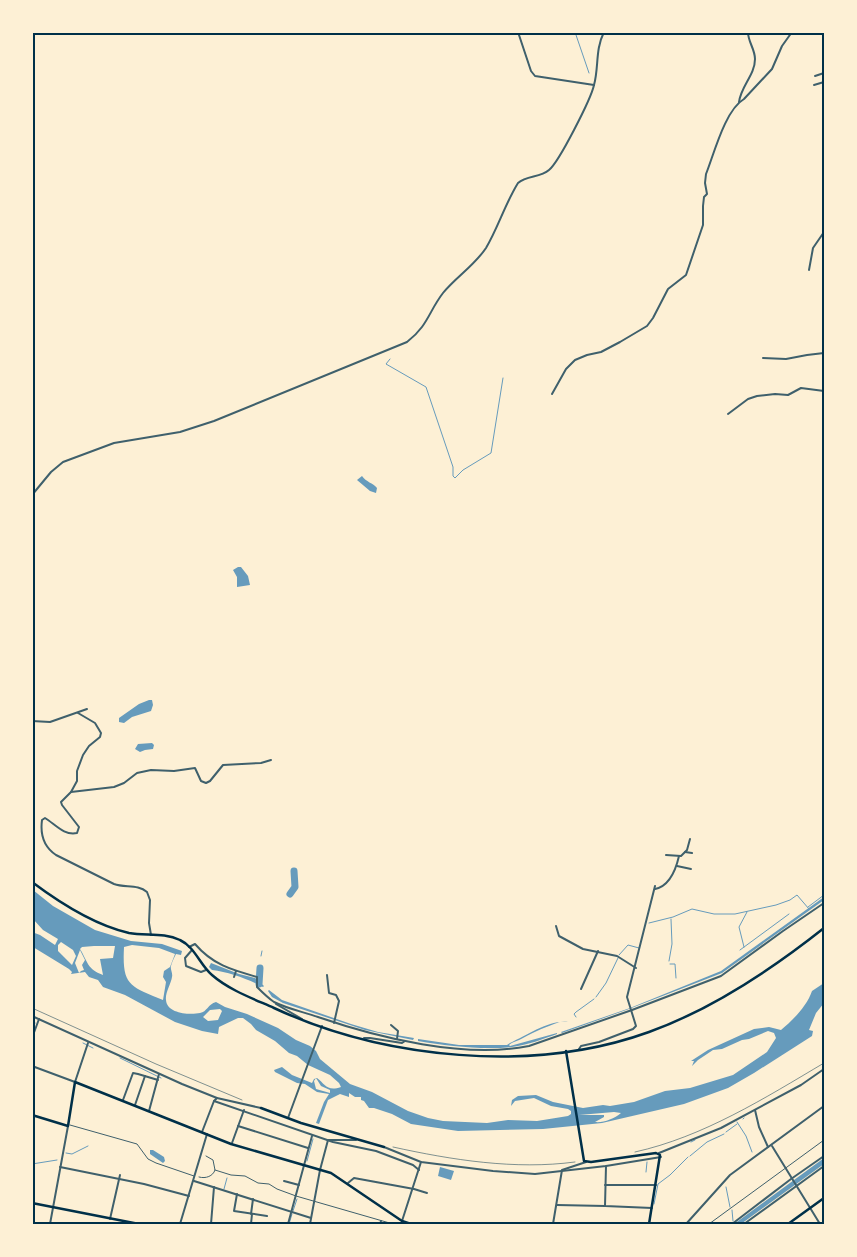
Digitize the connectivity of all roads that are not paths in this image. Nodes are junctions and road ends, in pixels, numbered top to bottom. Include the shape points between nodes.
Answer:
1 (518, 32) edge
2 (604, 32) edge
3 (748, 32) edge
4 (792, 32) edge
5 (824, 73) edge
6 (815, 76) dead end
7 (824, 82) edge
8 (594, 85) junction
9 (814, 85) dead end
10 (739, 103) junction
11 (824, 232) edge
12 (809, 270) dead end
13 (824, 353) edge
14 (763, 358) dead end
15 (824, 391) edge
16 (552, 394) dead end
17 (728, 414) dead end
18 (32, 495) edge
19 (87, 709) dead end
20 (78, 713) junction
21 (32, 721) edge
22 (270, 760) dead end
23 (71, 792) junction
24 (690, 839) dead end
25 (685, 852) junction
26 (692, 853) dead end
27 (666, 855) dead end
28 (679, 856) junction
29 (677, 866) junction
30 (691, 869) dead end
31 (32, 882) edge
32 (824, 903) edge
33 (555, 927) dead end
34 (824, 928) edge
35 (151, 935) junction
36 (191, 948) junction
37 (598, 951) junction
38 (636, 968) junction
39 (206, 970) junction
40 (236, 971) junction
41 (328, 975) dead end
42 (234, 977) dead end
43 (581, 989) dead end
44 (276, 1003) junction
45 (632, 1010) junction
46 (32, 1016) edge
47 (39, 1019) junction
48 (304, 1020) junction
49 (334, 1022) junction
50 (391, 1025) dead end
51 (321, 1028) junction
52 (32, 1038) edge
53 (362, 1039) junction
54 (397, 1039) junction
55 (405, 1041) junction
56 (88, 1043) junction
57 (579, 1049) junction
58 (566, 1051) junction
59 (32, 1066) edge
60 (824, 1070) edge
61 (159, 1074) junction
62 (145, 1076) junction
63 (158, 1080) junction
64 (75, 1082) junction
65 (217, 1098) junction
66 (123, 1100) junction
67 (214, 1102) junction
68 (135, 1105) junction
69 (824, 1106) edge
70 (261, 1108) joint
71 (244, 1110) junction
72 (755, 1110) junction
73 (149, 1111) junction
74 (32, 1115) edge
75 (287, 1119) junction
76 (68, 1125) junction
77 (238, 1126) junction
78 (202, 1132) junction
79 (207, 1134) junction
80 (312, 1136) junction
81 (358, 1139) junction
82 (328, 1140) junction
83 (824, 1140) edge
84 (231, 1144) junction
85 (771, 1145) junction
86 (384, 1147) joint
87 (768, 1147) junction
88 (308, 1148) junction
89 (660, 1155) junction
90 (206, 1156) dead end
91 (824, 1156) edge
92 (584, 1160) junction
93 (421, 1162) junction
94 (304, 1166) junction
95 (606, 1166) junction
96 (824, 1166) edge
97 (60, 1167) junction
98 (785, 1168) junction
99 (215, 1170) junction
100 (320, 1170) junction
101 (419, 1170) junction
102 (562, 1171) junction
103 (120, 1174) dead end
104 (195, 1176) junction
105 (199, 1177) dead end
106 (119, 1179) junction
107 (791, 1179) junction
108 (194, 1181) junction
109 (284, 1181) dead end
110 (348, 1183) junction
111 (299, 1185) junction
112 (605, 1185) junction
113 (656, 1185) junction
114 (214, 1187) junction
115 (796, 1187) junction
116 (414, 1189) junction
117 (427, 1193) dead end
118 (237, 1194) junction
119 (189, 1196) junction
120 (296, 1196) junction
121 (824, 1198) edge
122 (253, 1199) junction
123 (314, 1201) junction
124 (32, 1203) edge
125 (556, 1204) junction
126 (605, 1206) junction
127 (52, 1207) junction
128 (652, 1208) junction
129 (810, 1209) junction
130 (292, 1212) junction
131 (252, 1214) junction
132 (267, 1216) dead end
133 (311, 1218) junction
134 (110, 1219) junction
135 (381, 1221) junction
136 (402, 1221) junction
137 (50, 1224) edge
138 (139, 1224) edge
139 (180, 1224) edge
140 (211, 1224) edge
141 (251, 1224) edge
142 (288, 1224) edge
143 (310, 1224) edge
144 (380, 1224) edge
145 (393, 1224) edge
146 (411, 1224) edge
147 (553, 1224) edge
148 (649, 1224) edge
149 (686, 1224) edge
150 (709, 1224) edge
151 (732, 1224) edge
152 (744, 1224) edge
153 (788, 1224) edge
154 (820, 1224) edge

1 - 8 street via 535,76
2 - 8 street
3 - 10 street via 754,66 742,88
4 - 10 street via 772,70
5 - 6 street
7 - 9 street
8 - 18 street via 553,166 518,183 485,249 442,294 423,329 407,342 214,421 180,432 114,443 63,462 50,472
10 - 16 street via 727,120 706,174 703,225 686,275 668,289 647,326 601,352 575,360
11 - 12 street via 813,248
13 - 14 street via 786,359
15 - 17 street via 801,388 788,395 757,396
19 - 20 street
20 - 21 street via 50,722
20 - 23 street via 95,723 101,733 83,755
22 - 23 street via 223,765 206,783 201,781 195,768 151,770 137,773 114,787
23 - 35 street via 62,800 62,805 79,830 67,833 45,818 42,820 42,834 47,847 64,860 114,884 138,887 147,892
24 - 25 street
25 - 26 street
25 - 28 street
27 - 28 street
28 - 29 street
29 - 30 street
29 - 38 street via 664,885 655,888
31 - 35 main road via 69,907 105,925 129,933
32 - 45 street via 721,976
33 - 37 street via 559,936 579,948
34 - 57 main road via 764,972 688,1016 621,1041
35 - 36 main road via 171,936
36 - 39 main road
36 - 39 street via 184,961 186,966 201,972
36 - 40 street via 195,944 206,956
37 - 38 street via 617,956
37 - 43 street
38 - 45 street via 627,997
39 - 48 main road via 221,982
40 - 42 street
40 - 44 street via 257,977 256,987
41 - 49 street via 328,993 336,995 339,1001
44 - 48 street
44 - 49 street
45 - 55 street via 517,1048 462,1048
45 - 57 street via 636,1023 633,1029
46 - 47 street
47 - 52 street
47 - 56 street
48 - 51 main road
49 - 54 street
50 - 54 street via 398,1031
51 - 53 main road
51 - 75 street
53 - 55 street
53 - 58 main road via 457,1055 506,1057
54 - 55 street
56 - 61 street
56 - 64 street
57 - 58 main road
58 - 92 main road
59 - 64 street
60 - 72 street
61 - 63 street
61 - 65 street
62 - 63 street
62 - 66 street via 132,1075
62 - 68 street
63 - 73 street
64 - 66 main road
64 - 76 main road
65 - 67 street
65 - 70 street
66 - 68 main road
67 - 71 street
67 - 78 street
68 - 73 main road
69 - 85 street
70 - 75 main road
71 - 77 street
71 - 80 street
72 - 87 street
72 - 89 street
73 - 78 main road
74 - 76 main road
75 - 81 main road
76 - 97 street
76 - 104 street via 137,1144 156,1164
77 - 84 street
77 - 88 street
78 - 79 main road
79 - 84 main road
79 - 104 street
80 - 82 street
80 - 88 street
81 - 82 street
81 - 86 main road
82 - 100 street
82 - 101 street via 376,1151
83 - 98 street
84 - 94 main road
85 - 87 street
85 - 98 street
86 - 93 street
87 - 149 street via 730,1176
88 - 94 street
89 - 92 main road
89 - 95 street
89 - 113 main road
90 - 99 street via 213,1160
91 - 107 street
92 - 102 street via 584,1164
93 - 101 street
93 - 102 street via 535,1174
94 - 100 main road
94 - 111 street
95 - 102 street
95 - 112 street
96 - 115 street
97 - 106 street
97 - 127 street
98 - 107 street
98 - 150 street
99 - 105 street via 211,1176
99 - 120 street via 245,1176
100 - 110 main road
100 - 123 street
101 - 116 street
102 - 125 street
103 - 106 street
104 - 108 street
106 - 119 street
106 - 134 street
107 - 115 street
107 - 151 street
108 - 114 street
108 - 119 street
109 - 111 street
110 - 116 street via 354,1178
110 - 136 main road
111 - 120 street
112 - 113 street
112 - 126 street
113 - 128 main road
114 - 118 street
114 - 140 street
115 - 129 street
115 - 152 street
116 - 117 street
116 - 136 street
118 - 122 street
118 - 131 street via 234,1211
119 - 139 street
120 - 123 street
120 - 130 street
121 - 129 main road
122 - 130 street
122 - 131 street
123 - 133 street
123 - 135 street
124 - 127 main road
125 - 126 street
125 - 147 street
126 - 128 street
127 - 134 main road
127 - 137 street
128 - 148 main road
129 - 153 main road
129 - 154 street
130 - 133 street
130 - 142 street
131 - 132 street
131 - 141 street
133 - 143 street
134 - 138 main road
135 - 144 street
135 - 145 street
136 - 146 main road

